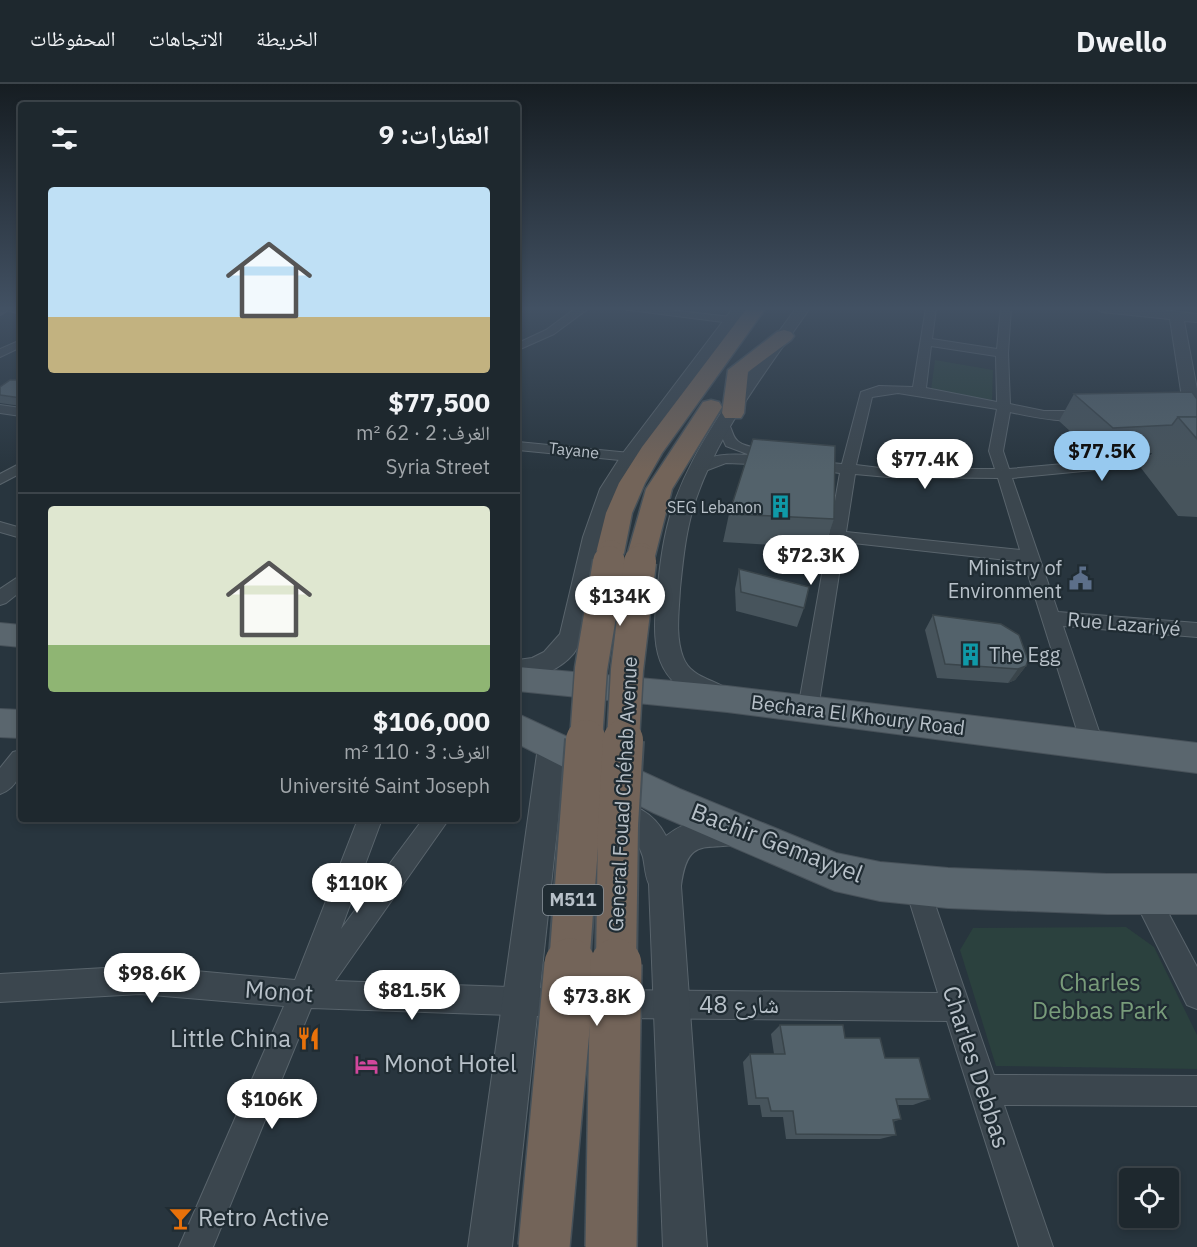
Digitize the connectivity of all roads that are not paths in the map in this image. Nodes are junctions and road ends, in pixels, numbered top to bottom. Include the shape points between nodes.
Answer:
1 (715, 362) edge
2 (720, 362) edge
3 (743, 362) edge
4 (748, 362) edge
5 (760, 362) edge
6 (924, 362) edge
7 (1002, 362) edge
8 (1183, 362) edge
9 (738, 370) junction
10 (920, 392) junction
11 (1004, 408) junction
12 (0, 409) edge
13 (18, 412) edge
14 (1098, 415) edge
15 (697, 431) junction
16 (1197, 437) edge
17 (855, 440) junction
18 (1197, 445) edge
19 (530, 446) edge
20 (996, 451) junction
21 (1197, 456) edge
22 (630, 457) junction
23 (794, 460) junction
24 (18, 469) edge
25 (849, 469) junction
26 (1004, 474) junction
27 (0, 480) edge
28 (0, 527) edge
29 (18, 532) edge
30 (838, 536) junction
31 (1031, 557) junction
32 (584, 583) junction
33 (18, 584) edge
34 (668, 592) junction
35 (0, 599) edge
36 (1051, 618) junction
37 (1197, 630) edge
38 (0, 634) edge
39 (18, 636) edge
40 (520, 670) edge
41 (520, 680) edge
42 (727, 699) junction
43 (808, 709) junction
44 (0, 723) edge
45 (18, 724) edge
46 (520, 729) edge
47 (1092, 743) junction
48 (552, 747) junction
49 (1197, 758) edge
50 (18, 763) edge
51 (0, 784) edge
52 (369, 822) edge
53 (435, 822) edge
54 (741, 831) junction
55 (538, 866) junction
56 (663, 886) junction
57 (917, 887) junction
58 (1197, 894) edge
59 (1145, 895) junction
60 (0, 988) edge
61 (306, 994) junction
62 (1197, 995) edge
63 (522, 1003) junction
64 (673, 1005) junction
65 (956, 1007) junction
66 (983, 1090) junction
67 (1197, 1091) edge
68 (196, 1247) edge
69 (490, 1247) edge
70 (544, 1247) edge
71 (611, 1247) edge
72 (685, 1247) edge
73 (1036, 1247) edge

1 - 15 highway, General Fouad Chéhab Avenue / M511
2 - 15 street
3 - 9 highway, General Fouad Chéhab Avenue / M511
4 - 9 highway
5 - 15 street
6 - 10 street
7 - 11 street
8 - 16 street via 1185,412
9 - 15 highway, General Fouad Chéhab Avenue / M511
9 - 15 highway
10 - 11 street
10 - 17 street via 889,389 869,393 863,400
11 - 14 street via 1054,415
11 - 20 street
12 - 13 street
15 - 22 street
15 - 23 street via 726,438 737,447
15 - 23 street via 711,461
15 - 34 street
15 - 70 highway, General Fouad Chéhab Avenue / M511, bridge via 632,483 619,513 591,669 564,1041
15 - 71 highway, General Fouad Chéhab Avenue / M511, bridge via 659,489 650,516 627,670 618,825
17 - 23 street via 849,453 841,457
17 - 25 street
18 - 20 street via 1030,467 1013,463
19 - 22 street, Tayane
20 - 26 street
21 - 26 street
22 - 32 street via 604,502
23 - 25 street
24 - 27 street
25 - 26 street
25 - 30 street
26 - 31 street
28 - 29 street
30 - 31 street
30 - 43 street
31 - 36 street
32 - 34 street via 598,601 619,606 647,604
32 - 40 street via 570,642 555,658
33 - 35 street
34 - 42 street via 666,642 671,664 691,684
36 - 37 street, Rue Lazariyé
36 - 47 street
38 - 39 main road
41 - 42 main road, Bechara El Khoury Road
42 - 43 main road, Bechara El Khoury Road
43 - 47 main road, Bechara El Khoury Road
44 - 45 main road
46 - 48 main road, Bachir Gemayyel
47 - 49 main road, Bechara El Khoury Road
48 - 54 main road, Bachir Gemayyel
48 - 55 street
50 - 51 street
52 - 61 street
53 - 61 street
54 - 56 street via 700,834 680,844 672,854
54 - 57 main road, Bachir Gemayyel via 835,872
55 - 56 street via 558,833 575,819 596,812 618,813 638,822 653,838 661,859
55 - 63 street
56 - 64 street
57 - 59 main road, Bachir Gemayyel
57 - 65 street, Charles Debbas
58 - 59 main road, Bachir Gemayyel
59 - 62 street
60 - 61 street, Monot via 140,980
61 - 63 street, Monot
61 - 68 street
63 - 64 street, شارع 48
63 - 69 street
64 - 65 street, شارع 48
64 - 72 street
65 - 66 street, Charles Debbas
66 - 67 street
66 - 73 street, Charles Debbas

